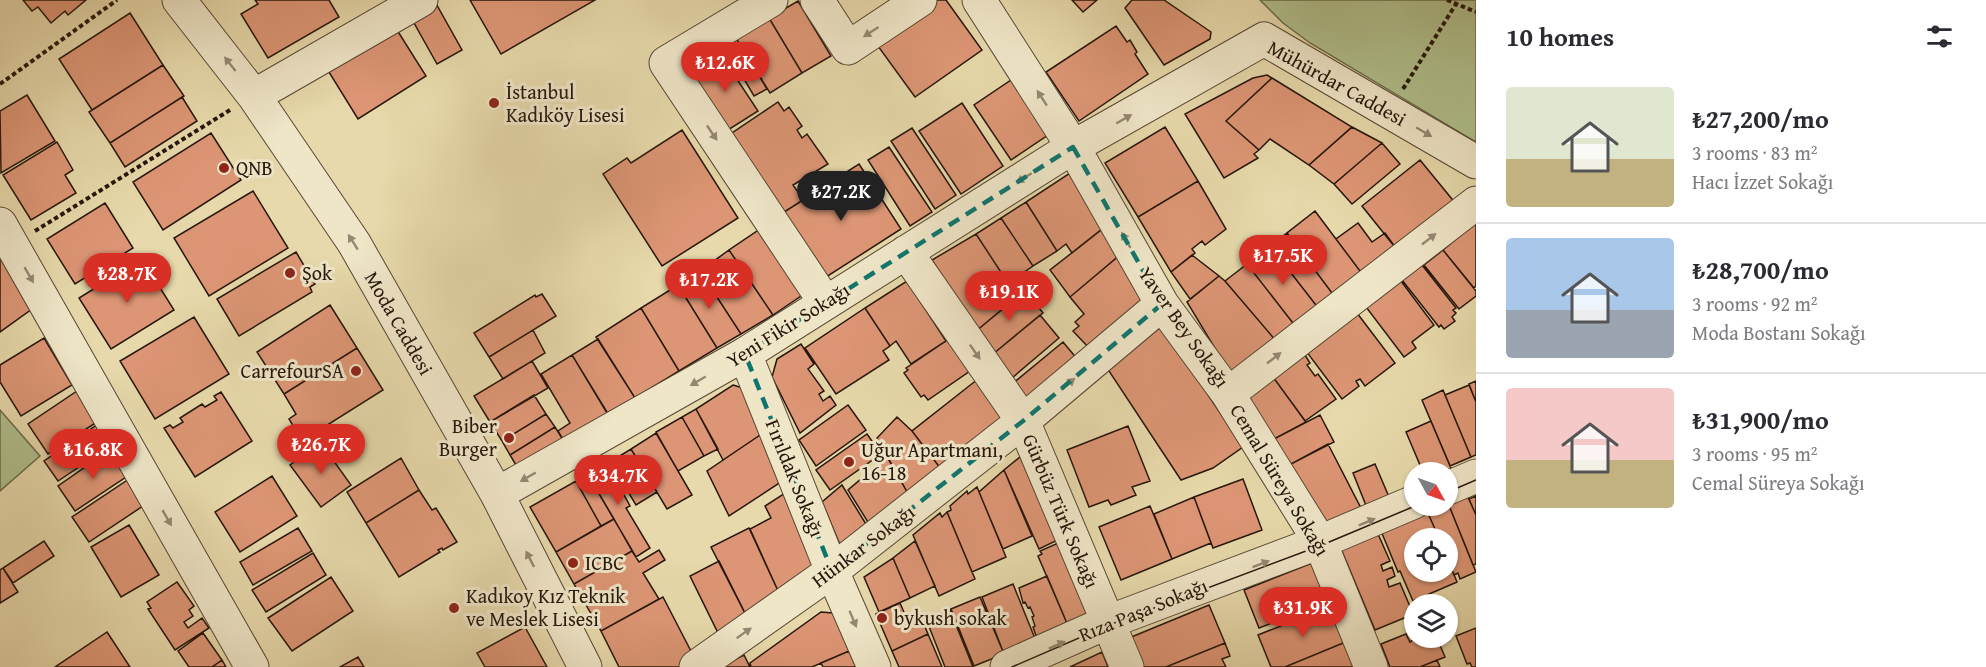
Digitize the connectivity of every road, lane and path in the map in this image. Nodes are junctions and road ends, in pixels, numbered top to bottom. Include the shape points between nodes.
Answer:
1 (117, 0) edge
2 (179, 0) edge
3 (421, 0) edge
4 (771, 0) edge
5 (817, 0) edge
6 (920, 0) edge
7 (979, 0) edge
8 (1447, 0) edge
9 (1456, 4) junction
10 (1476, 12) edge
11 (0, 84) edge
12 (1402, 90) dead end
13 (254, 96) junction
14 (1073, 147) junction
15 (1476, 162) edge
16 (1476, 202) edge
17 (4, 233) edge
18 (906, 252) junction
19 (825, 302) junction
20 (1162, 304) junction
21 (745, 354) junction
22 (1228, 394) junction
23 (1023, 421) junction
24 (1476, 476) edge
25 (1458, 484) edge
26 (497, 494) junction
27 (1404, 506) edge
28 (1320, 542) junction
29 (832, 571) junction
30 (1108, 622) junction
31 (252, 667) edge
32 (585, 667) edge
33 (696, 667) edge
34 (874, 667) edge
35 (1007, 667) edge
36 (1127, 667) edge
37 (1371, 667) edge

1 - 11 path
13 -> 2 street, Moda Caddesi
3 - 13 street
4 -> 19 street via 666,63
6 -> 5 street via 848,48
14 -> 7 street, Yaver Bey Sokağı
8 - 9 path
9 - 10 path
9 - 12 path
13 - 17 path
26 -> 13 street, Moda Caddesi via 354,243
14 -> 15 street, Mühürdar Caddesi via 1264,39
14 -> 18 street, Yeni Fikir Sokağı
20 -> 14 street, Yaver Bey Sokağı
22 -> 16 street, Yaver Bey Sokağı
17 -> 31 street
18 - 19 street, Yeni Fikir Sokağı
18 -> 23 street, Gürbüz Türk Sokağı
19 - 21 street, Yeni Fikir Sokağı
20 - 22 street, Yaver Bey Sokağı
23 -> 20 street, Hünkar Sokağı
21 -> 26 street, Yeni Fikir Sokağı
21 - 29 street, Fırıldak Sokağı
22 - 28 street, Cemal Süreya Sokağı
23 - 29 street, Hünkar Sokağı
23 - 30 street, Gürbüz Türk Sokağı
24 - 25 street
32 -> 26 street, Moda Caddesi
28 -> 27 street, Rıza Paşa Sokağı
30 -> 28 street, Rıza Paşa Sokağı
28 - 37 street, Cemal Süreya Sokağı
33 -> 29 street, Hünkar Sokağı
29 -> 34 street, Fırıldak Sokağı
35 -> 30 street, Rıza Paşa Sokağı
30 - 36 street, Gürbüz Türk Sokağı

